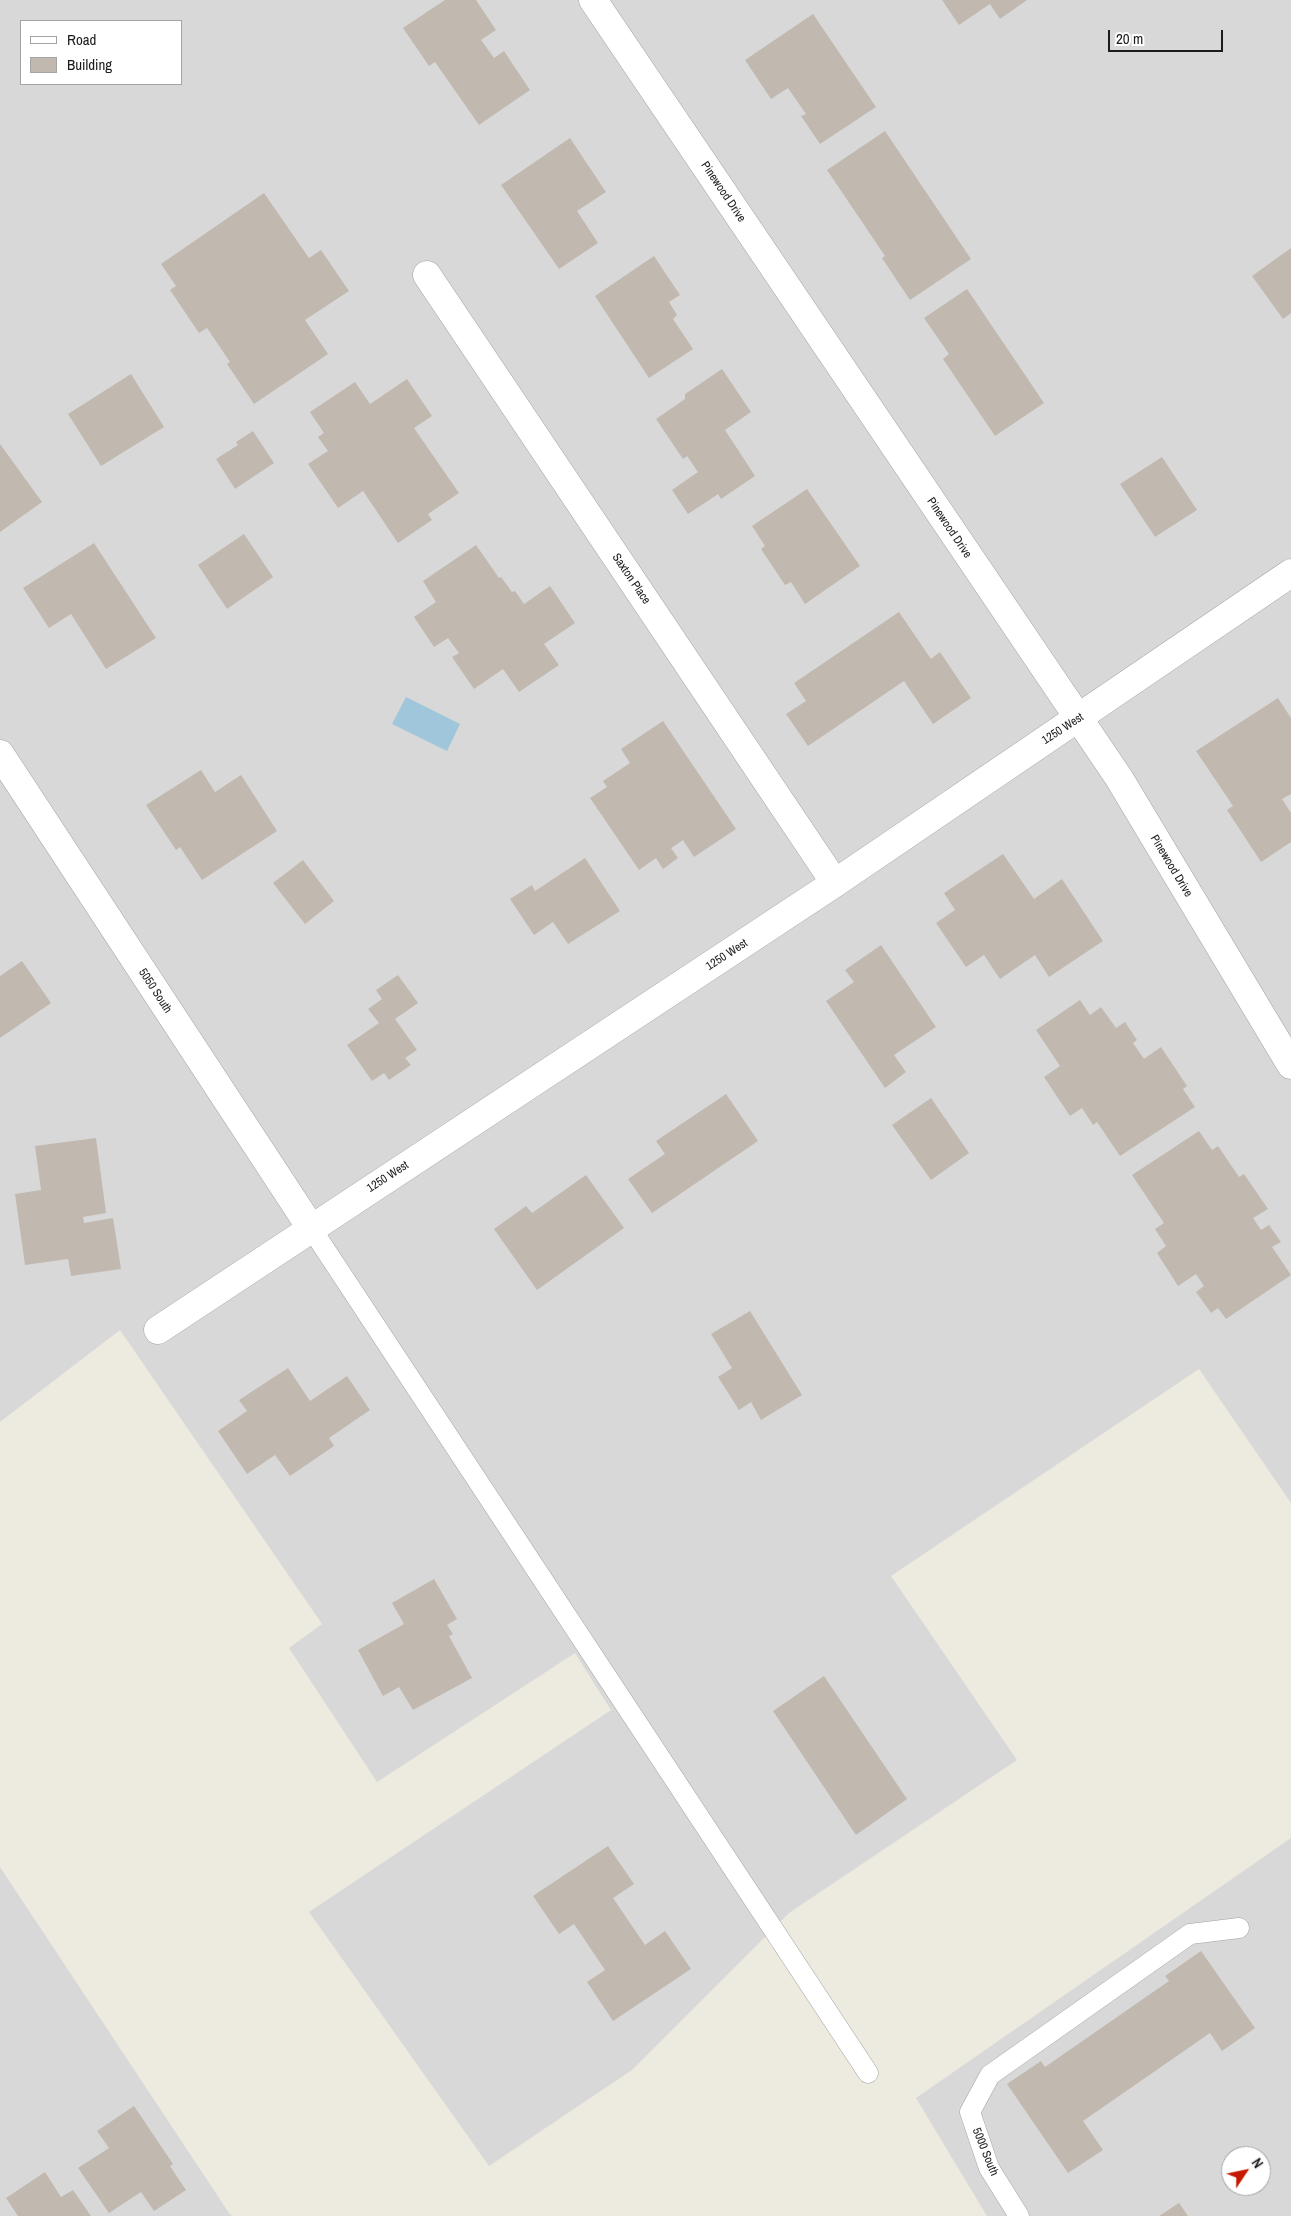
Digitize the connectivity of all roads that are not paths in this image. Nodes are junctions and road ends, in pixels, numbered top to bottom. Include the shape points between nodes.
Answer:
1 (593, 0) edge
2 (427, 275) dead end
3 (1291, 573) edge
4 (1078, 718) junction
5 (0, 754) edge
6 (835, 883) junction
7 (1291, 1065) edge
8 (312, 1228) junction
9 (158, 1330) dead end
10 (1239, 1928) dead end
11 (868, 2073) dead end
12 (1019, 2216) edge

1 - 4 street, Pinewood Drive
2 - 6 street, Saxton Place
3 - 4 street, 1250 West
4 - 6 street, 1250 West
4 - 7 street, Pinewood Drive via 1119,778
5 - 8 street, 5050 South
6 - 8 street, 1250 West
8 - 9 street, 1250 West
8 - 11 lane
10 - 12 lane, 5000 South via 1190,1934 990,2076 970,2112 989,2168

